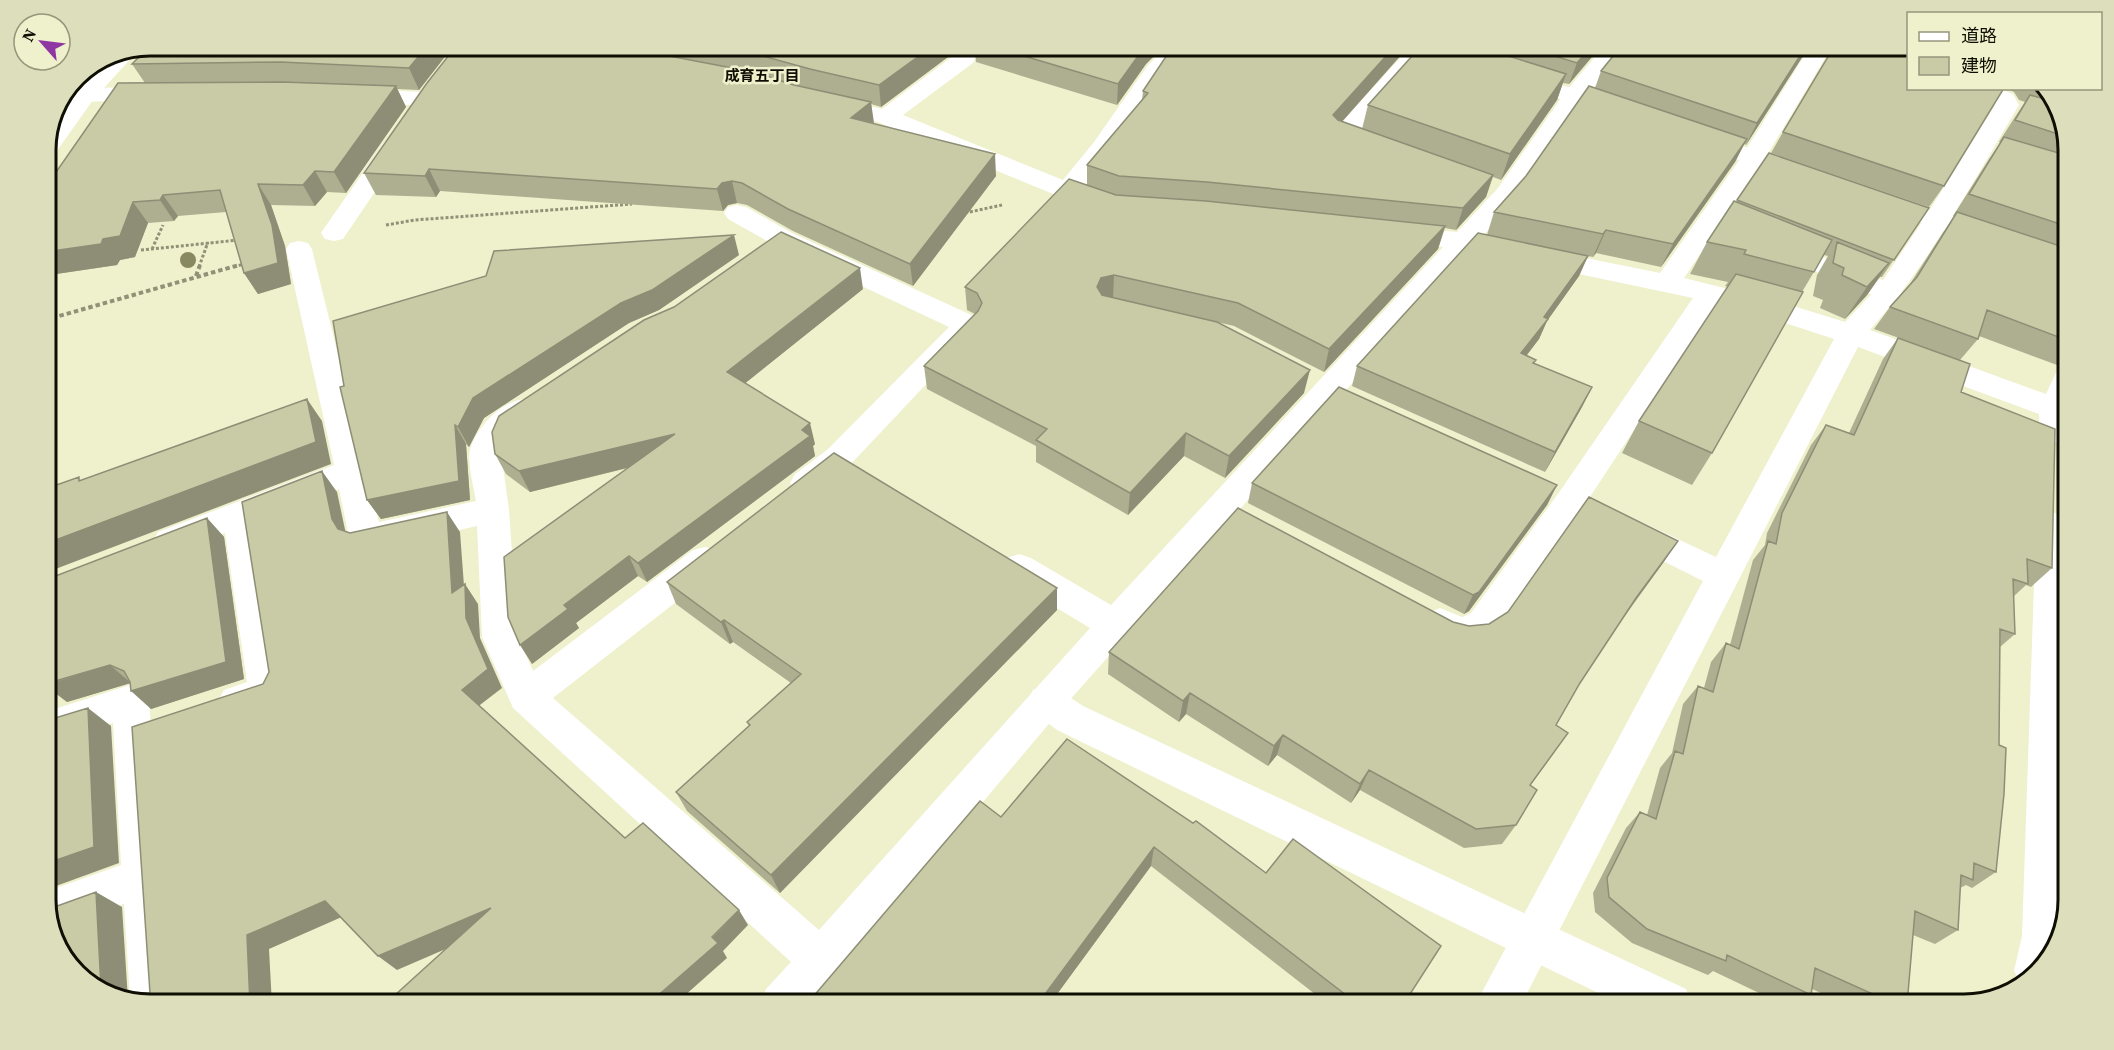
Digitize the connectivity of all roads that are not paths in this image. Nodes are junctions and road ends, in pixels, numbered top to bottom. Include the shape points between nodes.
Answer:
1 (1171, 55) edge
2 (1424, 55) edge
3 (1609, 55) edge
4 (1825, 55) edge
5 (965, 58) dead end
6 (117, 61) edge
7 (1498, 71) edge
8 (1980, 90) edge
9 (177, 94) edge
10 (85, 95) junction
11 (337, 95) edge
12 (1574, 96) junction
13 (807, 99) edge
14 (886, 117) junction
15 (1641, 119) edge
16 (1675, 130) edge
17 (58, 132) edge
18 (1398, 154) edge
19 (1754, 157) junction
20 (1830, 183) edge
21 (1067, 191) junction
22 (1862, 194) edge
23 (1126, 208) edge
24 (737, 213) dead end
25 (1937, 220) junction
26 (1369, 231) edge
27 (334, 233) road end
28 (783, 239) junction
29 (1463, 241) junction
30 (1763, 241) edge
31 (299, 249) road end
32 (755, 259) edge
33 (2058, 263) edge
34 (1667, 283) junction
35 (1889, 292) junction
36 (1710, 294) junction
37 (1851, 334) junction
38 (1317, 385) junction
39 (554, 390) edge
40 (1360, 405) edge
41 (2058, 411) edge
42 (2058, 443) edge
43 (838, 458) junction
44 (351, 471) junction
45 (869, 477) edge
46 (781, 502) edge
47 (1581, 505) junction
48 (1221, 507) junction
49 (493, 510) junction
50 (239, 514) junction
51 (1252, 524) edge
52 (734, 538) edge
53 (992, 551) edge
54 (142, 553) edge
55 (1722, 575) junction
56 (1416, 610) edge
57 (1115, 625) junction
58 (526, 697) junction
59 (1046, 701) junction
60 (211, 709) edge
61 (56, 725) edge
62 (142, 878) junction
63 (56, 909) edge
64 (1532, 938) junction
65 (2046, 947) edge
66 (821, 960) junction
67 (151, 994) edge
68 (792, 994) edge
69 (1503, 994) edge
70 (1647, 994) edge

1 - 21 street
2 - 18 street via 1343,135
3 - 12 street
4 - 19 street
5 - 14 street
6 - 10 street
7 - 12 street
8 - 25 street via 2000,96 2018,108 1993,150
9 - 10 street
10 - 17 street
11 - 27 street via 421,107
12 - 15 street
12 - 29 street via 1496,189
13 - 14 street
14 - 21 street
16 - 19 street
19 - 20 street
19 - 34 street via 1721,224
21 - 23 street via 1115,208
22 - 25 street
24 - 28 street
25 - 33 street
25 - 35 street
26 - 29 street
28 - 32 street
28 - 43 street via 968,324
29 - 34 street
29 - 38 street
30 - 35 lane
31 - 44 street
34 - 36 street
35 - 37 street
36 - 37 street via 1778,310
36 - 47 street
37 - 41 street
37 - 55 street
38 - 40 street
38 - 48 street
39 - 49 street via 496,428 485,452
42 - 65 street via 2053,481
43 - 45 street
43 - 46 street
44 - 49 street via 366,538
44 - 50 street
47 - 55 street
47 - 56 street via 1483,623 1470,632 1457,632
48 - 51 street
48 - 57 street
49 - 58 street via 500,637
50 - 54 street
50 - 60 street via 267,691
52 - 58 street
53 - 57 street
55 - 64 street
57 - 59 street
58 - 66 street
59 - 64 street via 1070,718
59 - 66 street
61 - 62 street via 130,701 149,728
62 - 63 street
62 - 67 street
64 - 69 street
64 - 70 street
66 - 68 street

